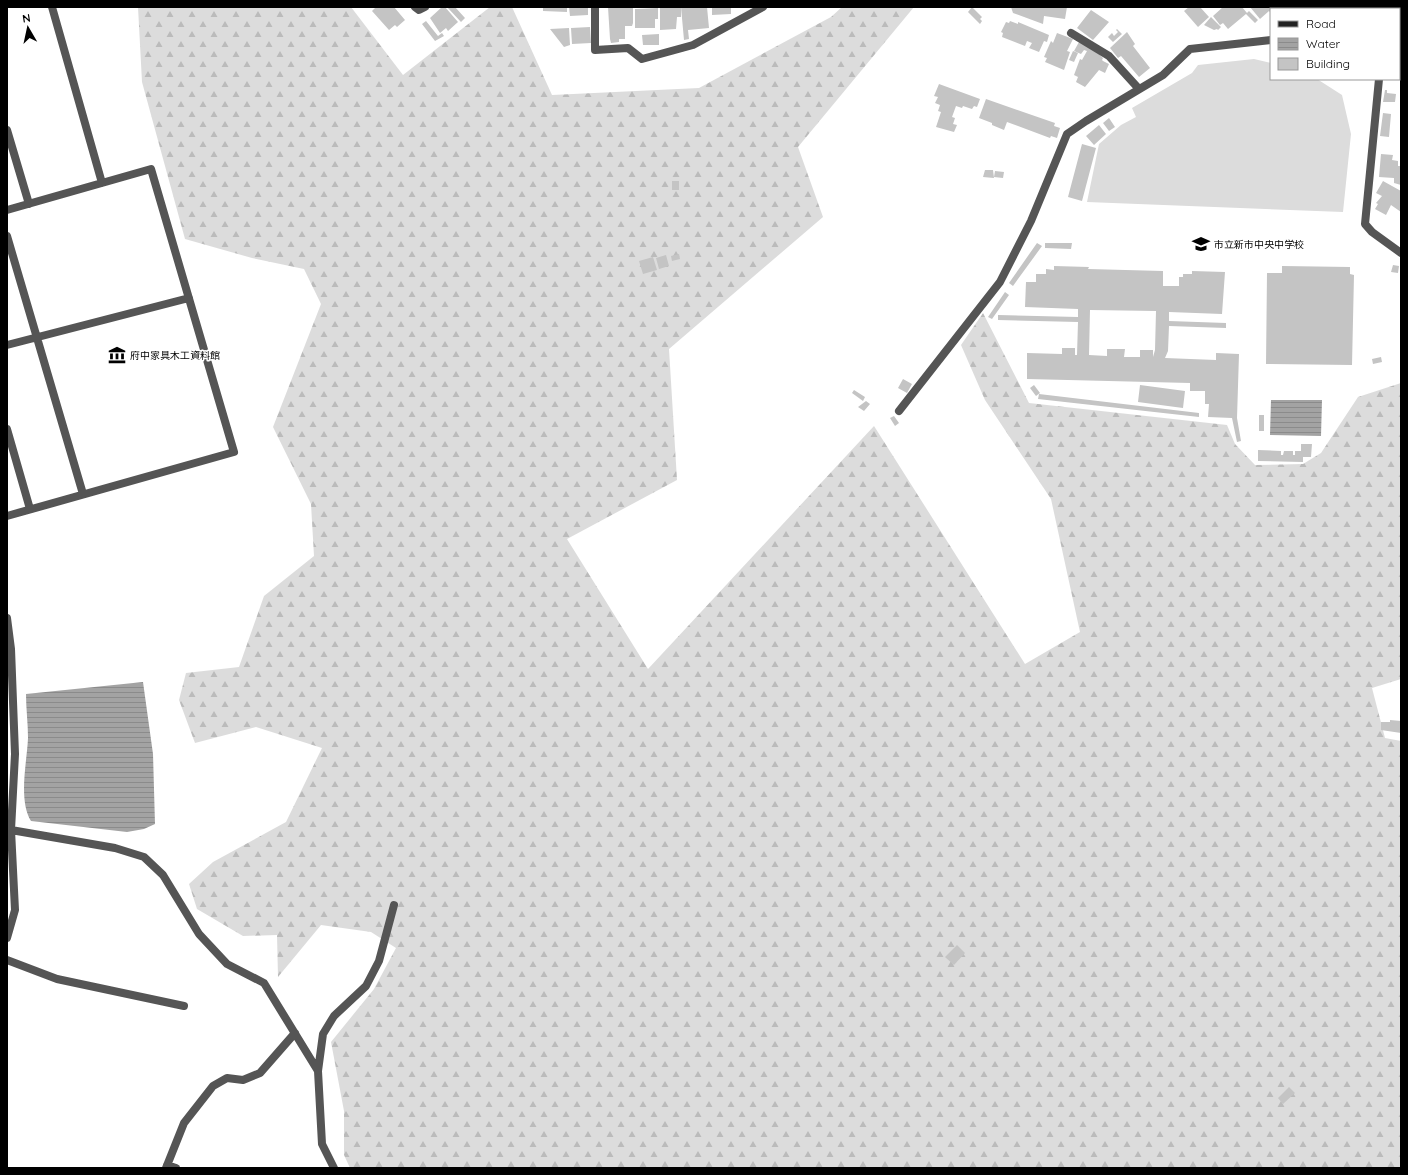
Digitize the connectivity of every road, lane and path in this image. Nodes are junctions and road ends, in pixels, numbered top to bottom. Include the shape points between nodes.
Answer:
1 (52, 7) edge
2 (415, 7) edge
3 (426, 7) edge
4 (595, 7) edge
5 (763, 7) edge
6 (1071, 33) dead end
7 (1270, 40) edge
8 (1379, 80) edge
9 (1139, 89) junction
10 (7, 130) edge
11 (102, 183) junction
12 (29, 204) junction
13 (7, 210) edge
14 (7, 236) edge
15 (1401, 253) edge
16 (189, 298) junction
17 (37, 337) junction
18 (7, 345) edge
19 (899, 411) dead end
20 (7, 429) edge
21 (83, 494) junction
22 (30, 509) junction
23 (7, 516) edge
24 (7, 618) edge
25 (11, 830) junction
26 (10, 857) edge
27 (394, 905) dead end
28 (7, 938) edge
29 (7, 960) edge
30 (184, 1006) dead end
31 (295, 1033) junction
32 (318, 1071) junction
33 (166, 1166) edge
34 (176, 1168) edge
35 (334, 1168) edge

1 - 11 street
2 - 3 street via 419,10
4 - 5 street via 595,50 628,48 642,59 693,45
6 - 9 street via 1109,56
7 - 9 street via 1190,49 1163,75
8 - 15 street via 1365,224
9 - 19 street via 1067,134 1032,221 1000,282
10 - 12 street
11 - 12 street
11 - 16 street via 152,169
12 - 13 street
14 - 17 street
16 - 17 street
16 - 21 street via 234,452
17 - 18 street
17 - 21 street
20 - 22 street
21 - 22 street
22 - 23 street
24 - 25 street via 11,649 15,754
25 - 26 street
25 - 31 street via 115,848 144,858 163,875 199,934 227,964 264,983
26 - 28 street via 15,910
27 - 32 street via 379,961 366,986 334,1016 323,1034
29 - 30 street via 57,979
31 - 32 street
31 - 33 street via 260,1073 243,1080 227,1078 213,1086 184,1123
32 - 35 street via 322,1144
33 - 34 street

